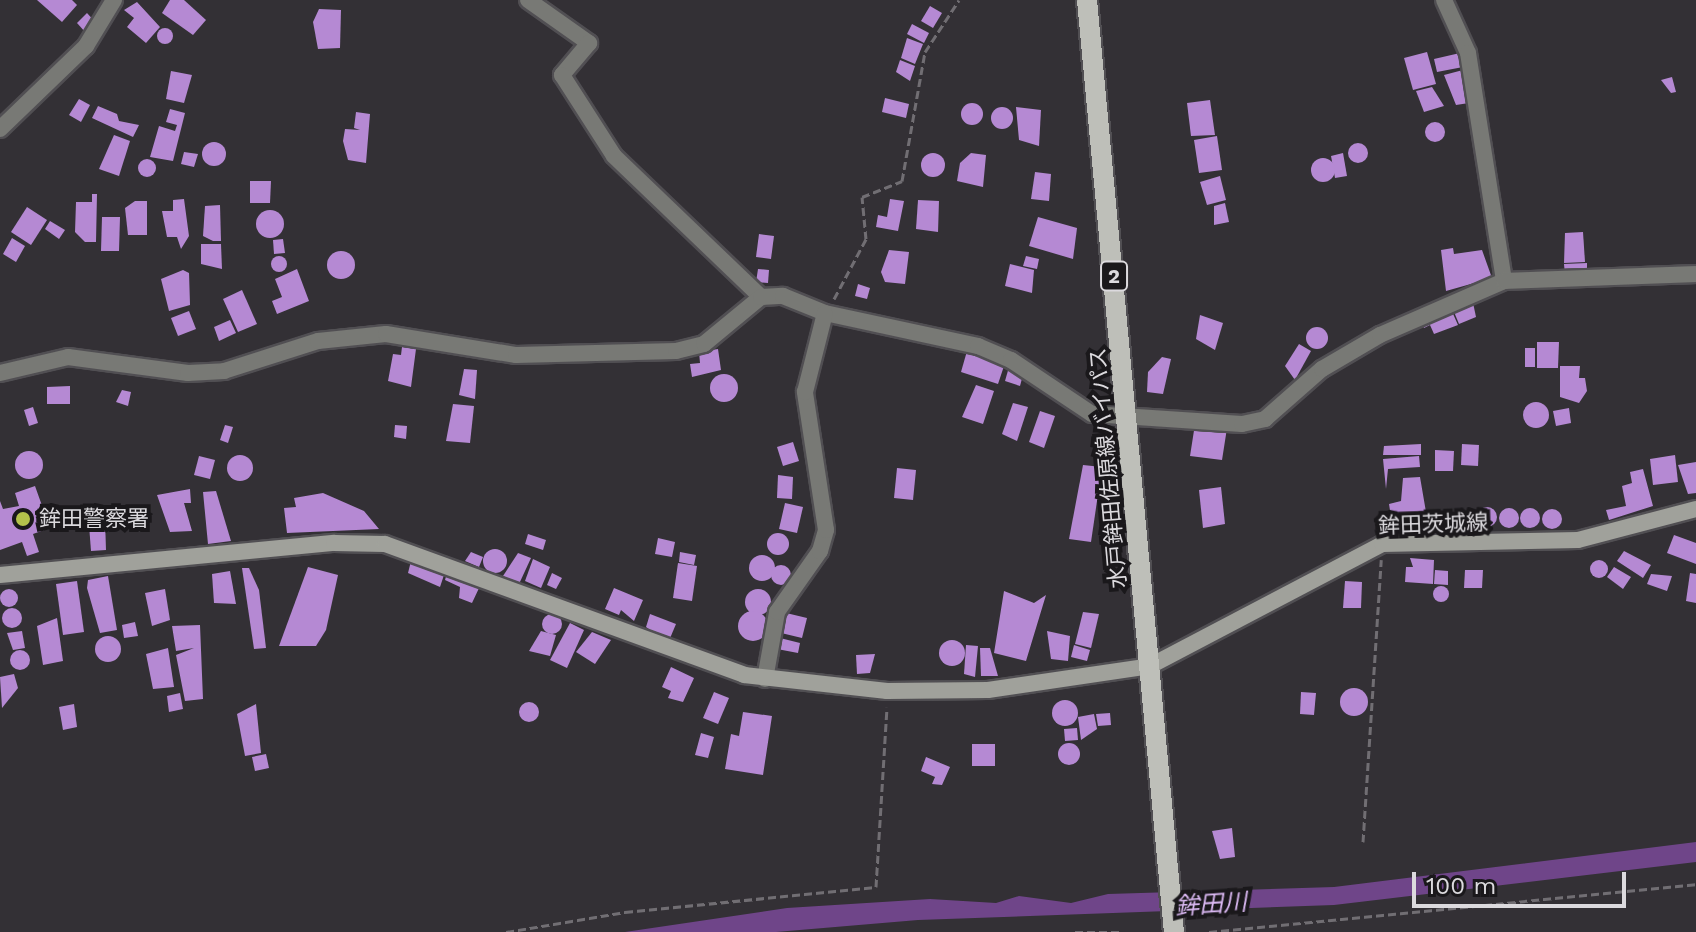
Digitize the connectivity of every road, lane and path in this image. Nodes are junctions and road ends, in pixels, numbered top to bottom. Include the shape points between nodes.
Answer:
1 (114, 0) edge
2 (528, 0) edge
3 (959, 0) edge
4 (1087, 0) edge
5 (1444, 0) edge
6 (0, 129) edge
7 (1696, 274) edge
8 (1504, 281) junction
9 (761, 297) junction
10 (825, 313) junction
11 (0, 373) edge
12 (1127, 417) junction
13 (1696, 509) edge
14 (1382, 544) junction
15 (0, 575) edge
16 (1150, 666) junction
17 (765, 679) junction
18 (887, 691) junction
19 (1363, 842) dead end
20 (1696, 884) edge
21 (1174, 931) edge
22 (506, 932) edge
23 (1075, 932) edge
24 (1120, 932) edge
25 (1209, 932) edge

1 - 6 street via 86,46
2 - 9 street via 589,43 562,75 614,156
3 - 10 path via 925,52 902,181 862,197 866,239
4 - 12 main road, 水戸鉾田佐原線バイパス / 2
5 - 8 street via 1468,53
7 - 8 street
8 - 12 street via 1380,335 1322,369 1265,419 1242,424
9 - 10 street via 783,296
9 - 11 street via 704,344 676,351 516,355 386,334 318,341 224,371 188,373 68,357
10 - 12 street via 978,346 1011,360 1092,414
10 - 17 street via 805,392 826,530 820,551 777,612
12 - 16 main road, 水戸鉾田佐原線バイパス / 2
13 - 14 street, 鉾田茨城線 via 1578,540
14 - 16 street, 鉾田茨城線
14 - 19 path
15 - 17 street, 鉾田茨城線 via 334,543 385,544 690,660
16 - 18 street, 鉾田茨城線 via 1018,687
16 - 21 main road, 水戸鉾田佐原線バイパス / 2
17 - 18 street, 鉾田茨城線
18 - 22 path via 876,887 625,912
20 - 25 path
23 - 24 path

